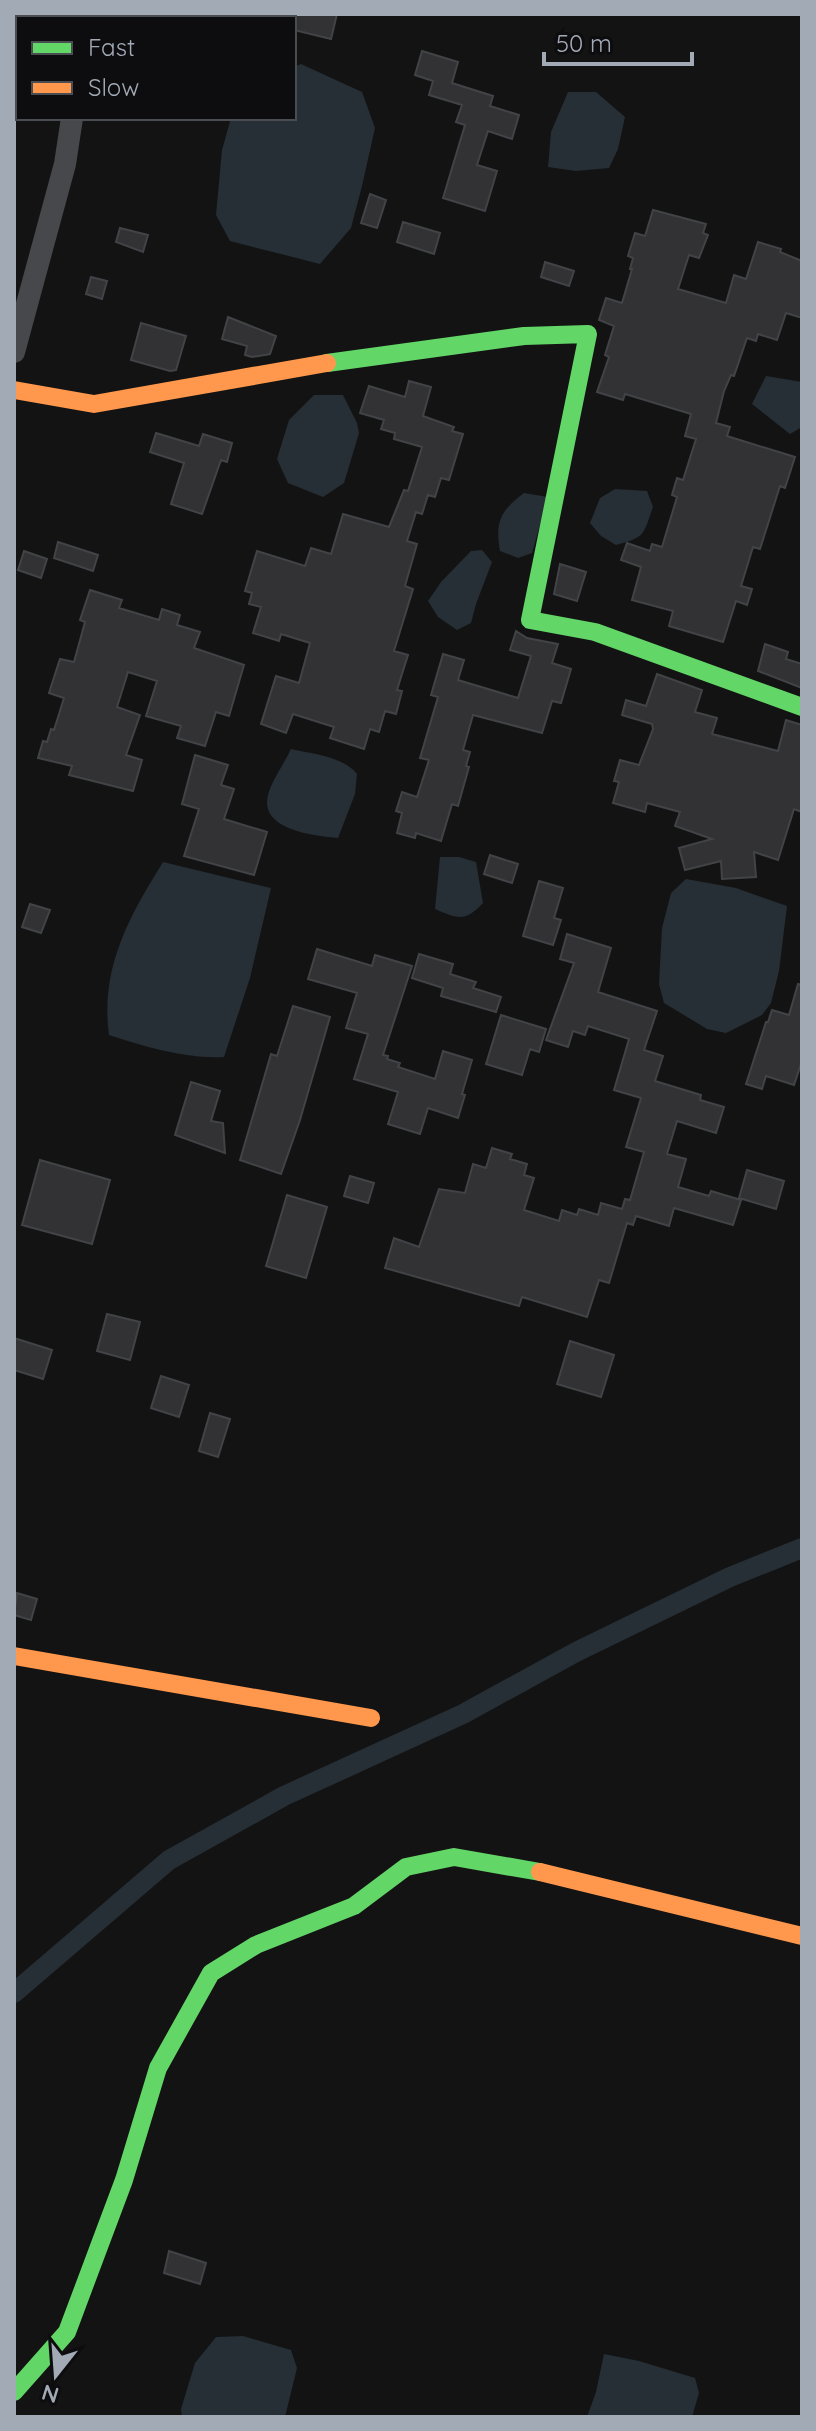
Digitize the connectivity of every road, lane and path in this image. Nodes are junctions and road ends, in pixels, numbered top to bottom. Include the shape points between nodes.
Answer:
1 (72, 120) edge
2 (14, 352) edge
3 (14, 390) edge
4 (802, 707) edge
5 (14, 1656) edge
6 (371, 1718) dead end
7 (802, 1936) edge
8 (14, 2392) edge

1 - 2 street via 65,164
3 - 4 street via 94,404 397,352 524,336 588,334 530,620 595,632
5 - 6 street
7 - 8 street via 515,1866 454,1857 406,1867 354,1906 256,1945 211,1973 158,2068 124,2180 67,2332

